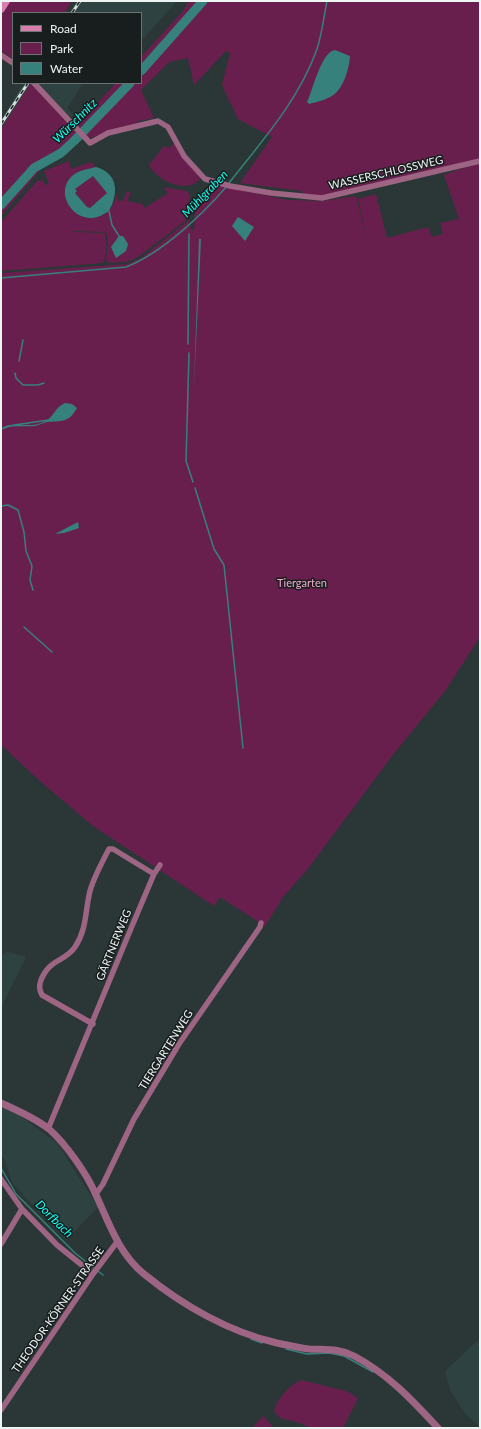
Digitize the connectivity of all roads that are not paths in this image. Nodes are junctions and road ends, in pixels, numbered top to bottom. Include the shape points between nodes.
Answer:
1 (6, 1) edge
2 (1, 9) edge
3 (1, 55) edge
4 (12, 62) edge
5 (35, 84) edge
6 (480, 161) edge
7 (160, 865) dead end
8 (154, 874) junction
9 (261, 923) dead end
10 (93, 1024) junction
11 (1, 1103) edge
12 (48, 1129) junction
13 (1, 1179) edge
14 (96, 1194) junction
15 (22, 1209) junction
16 (117, 1242) junction
17 (1, 1244) edge
18 (93, 1274) junction
19 (1, 1410) edge
20 (438, 1428) edge

1 - 2 main road
3 - 4 street
5 - 6 street, WASSERSCHLOSSWEG via 88,141 108,133 158,121 168,127 184,156 205,179 271,193 322,198
7 - 8 street, GÄRTNERWEG
8 - 10 street, GÄRTNERWEG
8 - 10 street via 109,849 90,892 86,922 79,940 74,949 49,966 41,980 39,987 42,994
9 - 14 street, TIERGARTENWEG via 180,1044 134,1119
10 - 12 street, GÄRTNERWEG
11 - 12 street
12 - 14 street via 78,1164
13 - 15 street
14 - 16 street
15 - 17 street
15 - 18 street via 57,1245
16 - 18 street, THEODOR-KÖRNER-STRASSE
16 - 20 street via 142,1273 172,1295 244,1333 309,1349 342,1351 353,1355 394,1382
18 - 19 street, THEODOR-KÖRNER-STRASSE

